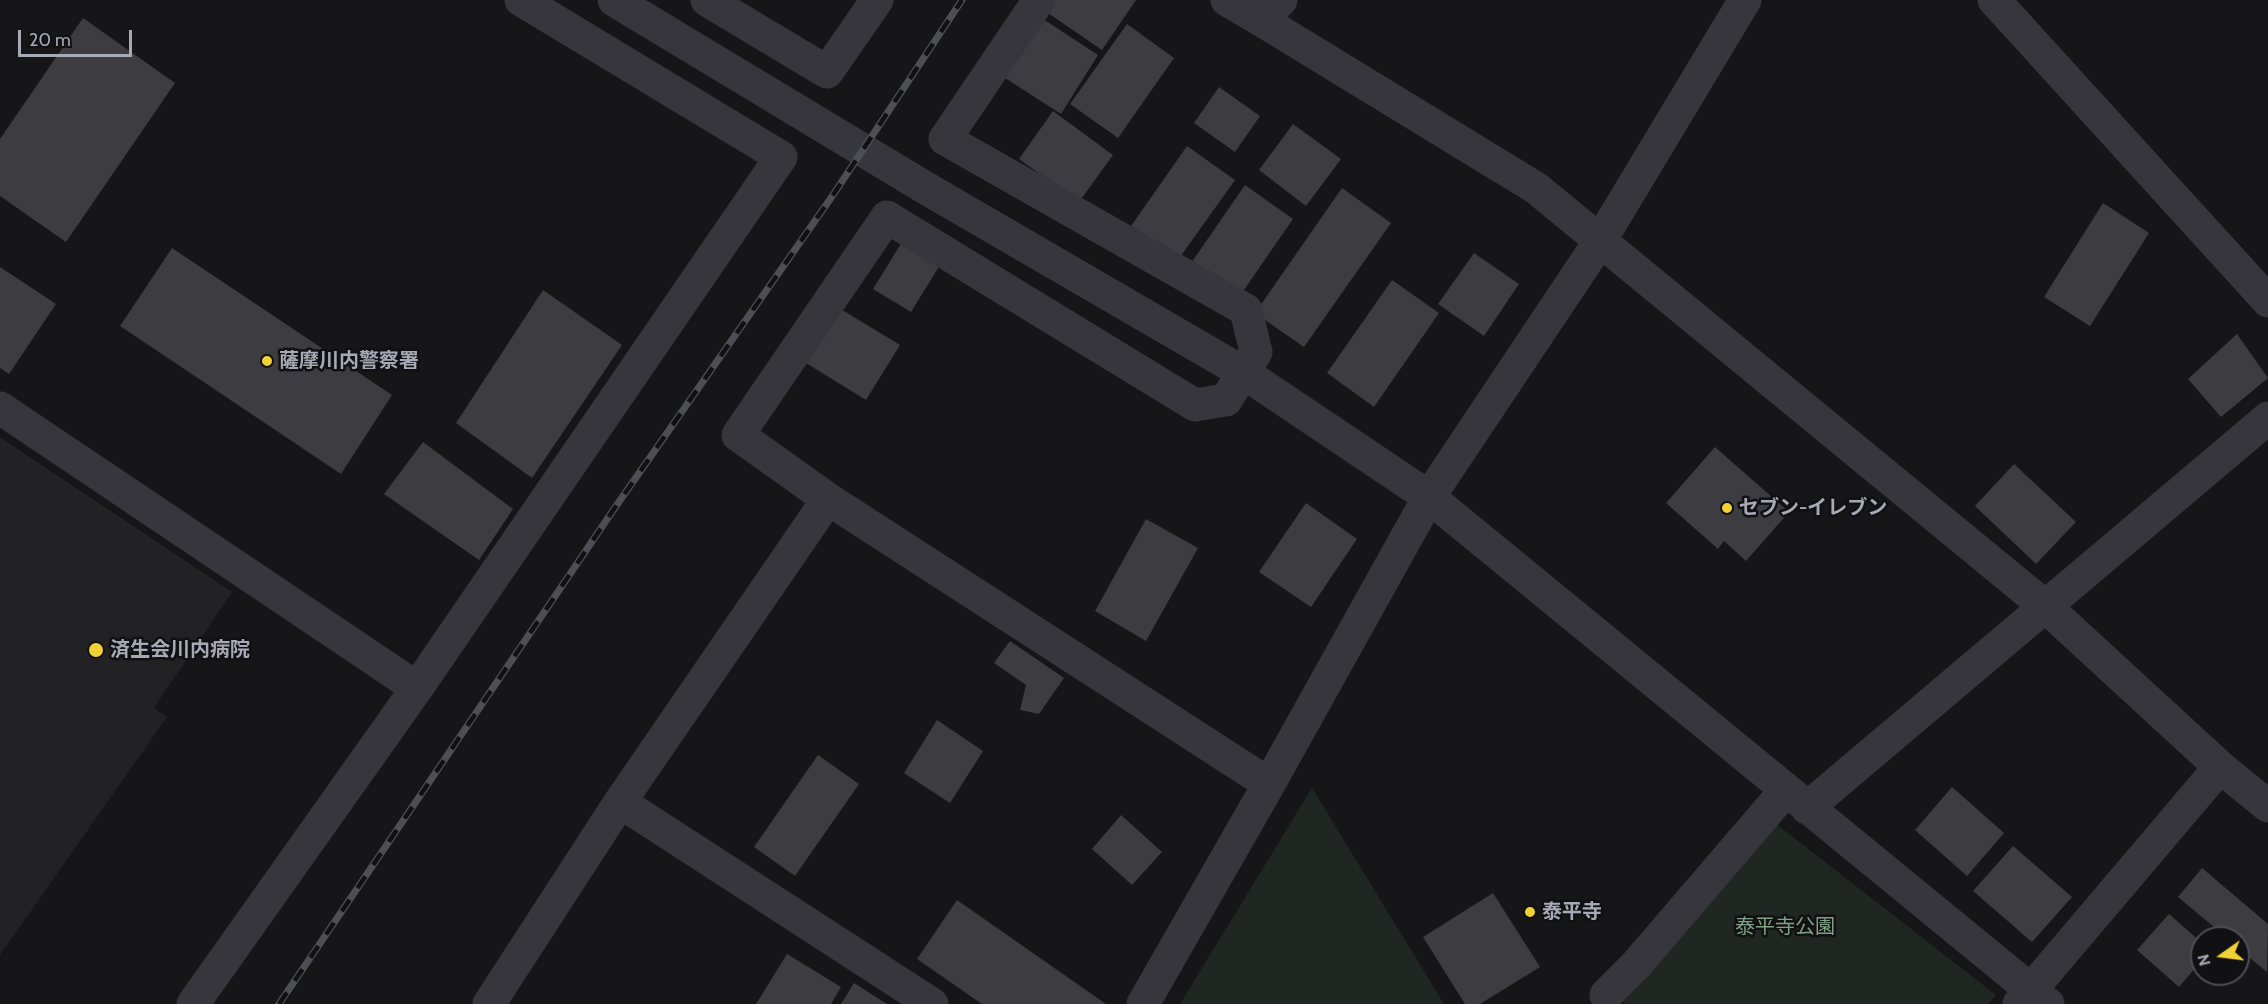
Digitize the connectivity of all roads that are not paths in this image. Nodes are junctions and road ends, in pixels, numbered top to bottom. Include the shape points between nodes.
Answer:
1 (521, 0) edge
2 (614, 0) edge
3 (706, 0) edge
4 (877, 0) edge
5 (1039, 0) edge
6 (1227, 0) edge
7 (1744, 0) edge
8 (1994, 0) edge
9 (1271, 10) edge
10 (1600, 241) junction
11 (2268, 301) edge
12 (1244, 373) junction
13 (0, 408) edge
14 (2268, 418) edge
15 (1429, 497) junction
16 (828, 499) junction
17 (2046, 607) junction
18 (417, 688) junction
19 (2220, 767) junction
20 (1269, 784) junction
21 (1796, 799) junction
22 (620, 802) junction
23 (2268, 806) edge
24 (1606, 995) dead end
25 (2033, 999) edge
26 (193, 1004) edge
27 (489, 1004) edge
28 (932, 1004) edge
29 (1143, 1004) edge

1 - 18 street via 782,157
2 - 12 street
3 - 4 street via 827,72
5 - 12 street via 945,139 1246,310 1256,352
6 - 9 street
7 - 10 street
8 - 11 street
9 - 10 street via 1536,188
10 - 15 street
10 - 17 street
12 - 15 street
12 - 16 street via 1226,400 1195,405 887,217 738,435
13 - 18 street
14 - 17 street
15 - 20 street
15 - 21 street
16 - 20 street
16 - 22 street
17 - 19 street
17 - 21 street
18 - 26 street
19 - 23 street
19 - 25 street
20 - 29 street
21 - 24 street
21 - 25 street
22 - 27 street
22 - 28 street

